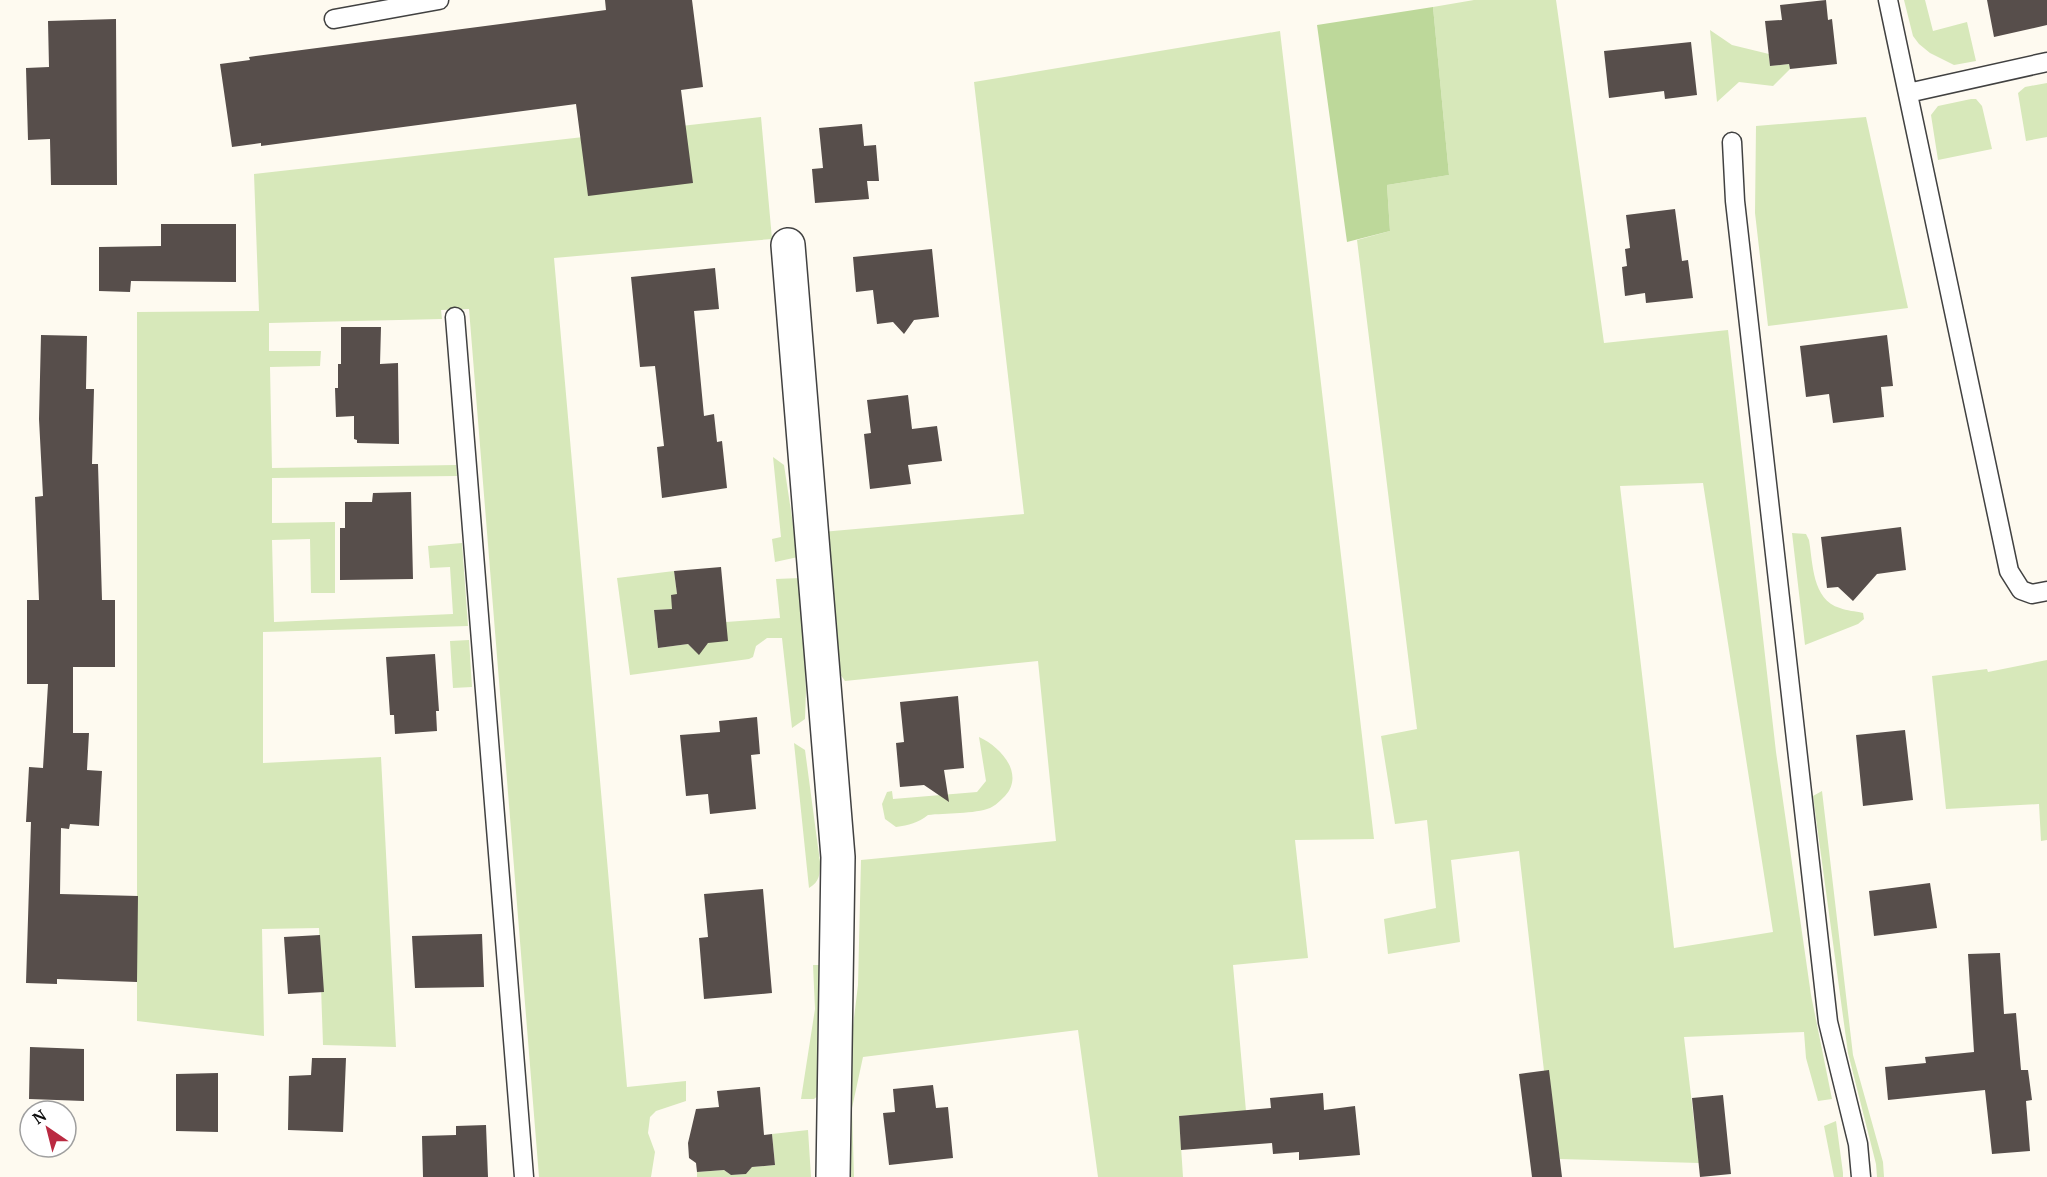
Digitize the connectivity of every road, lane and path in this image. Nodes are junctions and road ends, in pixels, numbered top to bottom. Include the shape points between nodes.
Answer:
1 (439, 0) edge
2 (1888, 0) edge
3 (334, 19) dead end
4 (2047, 62) edge
5 (1908, 93) junction
6 (1732, 142) dead end
7 (788, 245) dead end
8 (455, 317) dead end
9 (2047, 591) edge
10 (524, 1177) edge
11 (833, 1177) edge
12 (1861, 1177) edge

1 - 3 lane
2 - 5 lane
4 - 5 lane
5 - 9 lane via 2009,571 2021,590 2032,594
6 - 12 lane via 1828,1022 1858,1144
7 - 11 street via 838,857
8 - 10 lane

